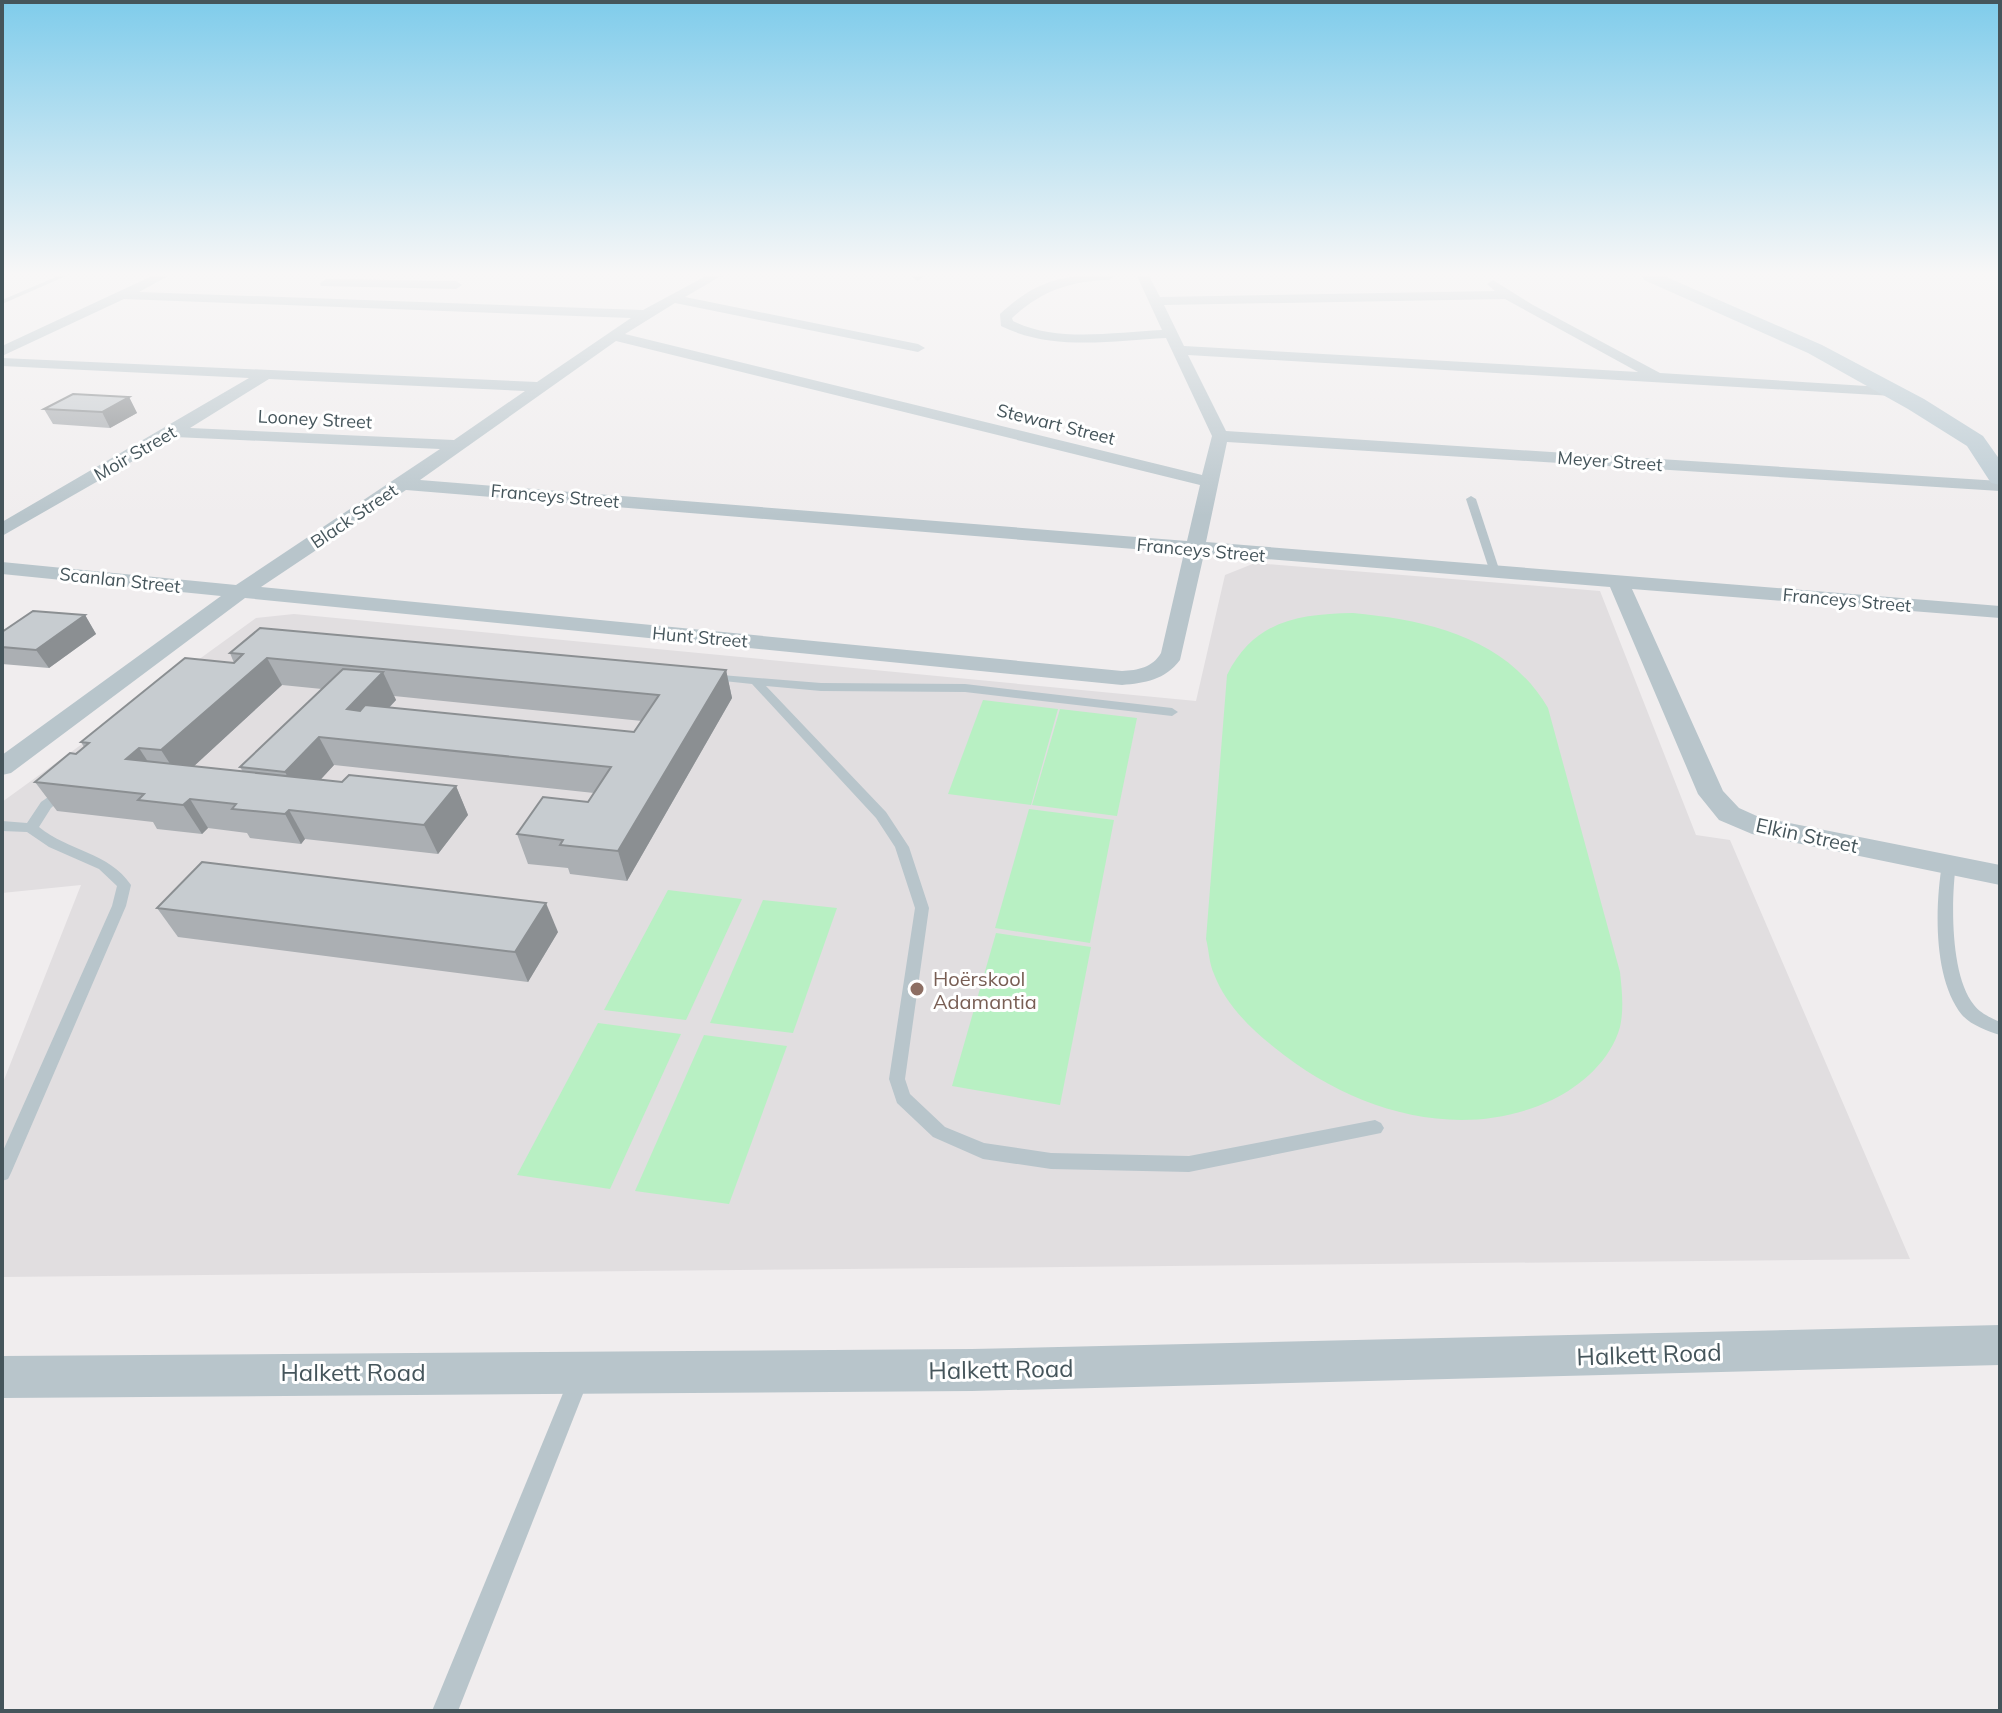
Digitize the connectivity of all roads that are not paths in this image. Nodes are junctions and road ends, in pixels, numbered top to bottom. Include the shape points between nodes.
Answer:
1 (585, 356) edge
2 (695, 356) edge
3 (1180, 356) edge
4 (1367, 356) edge
5 (1620, 356) edge
6 (1827, 356) edge
7 (2, 362) edge
8 (266, 374) junction
9 (1660, 377) junction
10 (540, 387) junction
11 (1893, 391) junction
12 (172, 432) junction
13 (1220, 436) junction
14 (1975, 441) junction
15 (456, 445) junction
16 (2000, 449) edge
17 (2000, 478) edge
18 (1208, 482) junction
19 (402, 484) junction
20 (2000, 486) edge
21 (1471, 499) dead end
22 (2, 530) edge
23 (1194, 549) junction
24 (2, 568) edge
25 (1495, 572) junction
26 (1618, 581) junction
27 (238, 593) junction
28 (2000, 612) edge
29 (693, 676) edge
30 (755, 681) junction
31 (1172, 712) dead end
32 (2, 767) edge
33 (81, 776) edge
34 (2, 826) edge
35 (31, 828) junction
36 (1949, 864) junction
37 (2000, 875) edge
38 (2000, 1029) edge
39 (1375, 1128) dead end
40 (2, 1173) edge
41 (2000, 1345) edge
42 (582, 1372) junction
43 (2, 1377) edge
44 (445, 1711) edge

1 - 10 street, Black Street
2 - 18 street, Stewart Street
3 - 13 street
4 - 9 street
5 - 9 street
6 - 11 street
7 - 8 street
8 - 10 street
8 - 12 street, Moir Street
9 - 11 street
10 - 15 street, Black Street
11 - 14 street
12 - 15 street, Looney Street
12 - 22 street, Moir Street
13 - 18 street
13 - 20 street, Meyer Street
14 - 16 street
14 - 17 street
15 - 19 street, Black Street
18 - 23 street
19 - 23 street, Franceys Street
19 - 27 street, Black Street
21 - 25 lane
23 - 25 street, Franceys Street
23 - 27 street, Hunt Street via 1172,653 1162,670 1122,678
24 - 27 street, Scanlan Street
25 - 26 street, Franceys Street
26 - 28 street, Franceys Street
26 - 36 street, Elkin Street via 1711,794 1729,814 1780,832
27 - 32 street, Black Street
29 - 30 lane
30 - 31 lane via 965,688
30 - 39 lane via 881,815 902,847 922,908 897,1079 903,1098 939,1132 983,1151 1051,1161 1189,1164
33 - 35 lane via 46,805
34 - 35 lane
35 - 40 lane via 93,858 124,885
36 - 37 street, Elkin Street
36 - 38 lane via 1949,958 1968,1009
41 - 42 street, Halkett Road via 1212,1366
42 - 43 street, Halkett Road
42 - 44 lane

